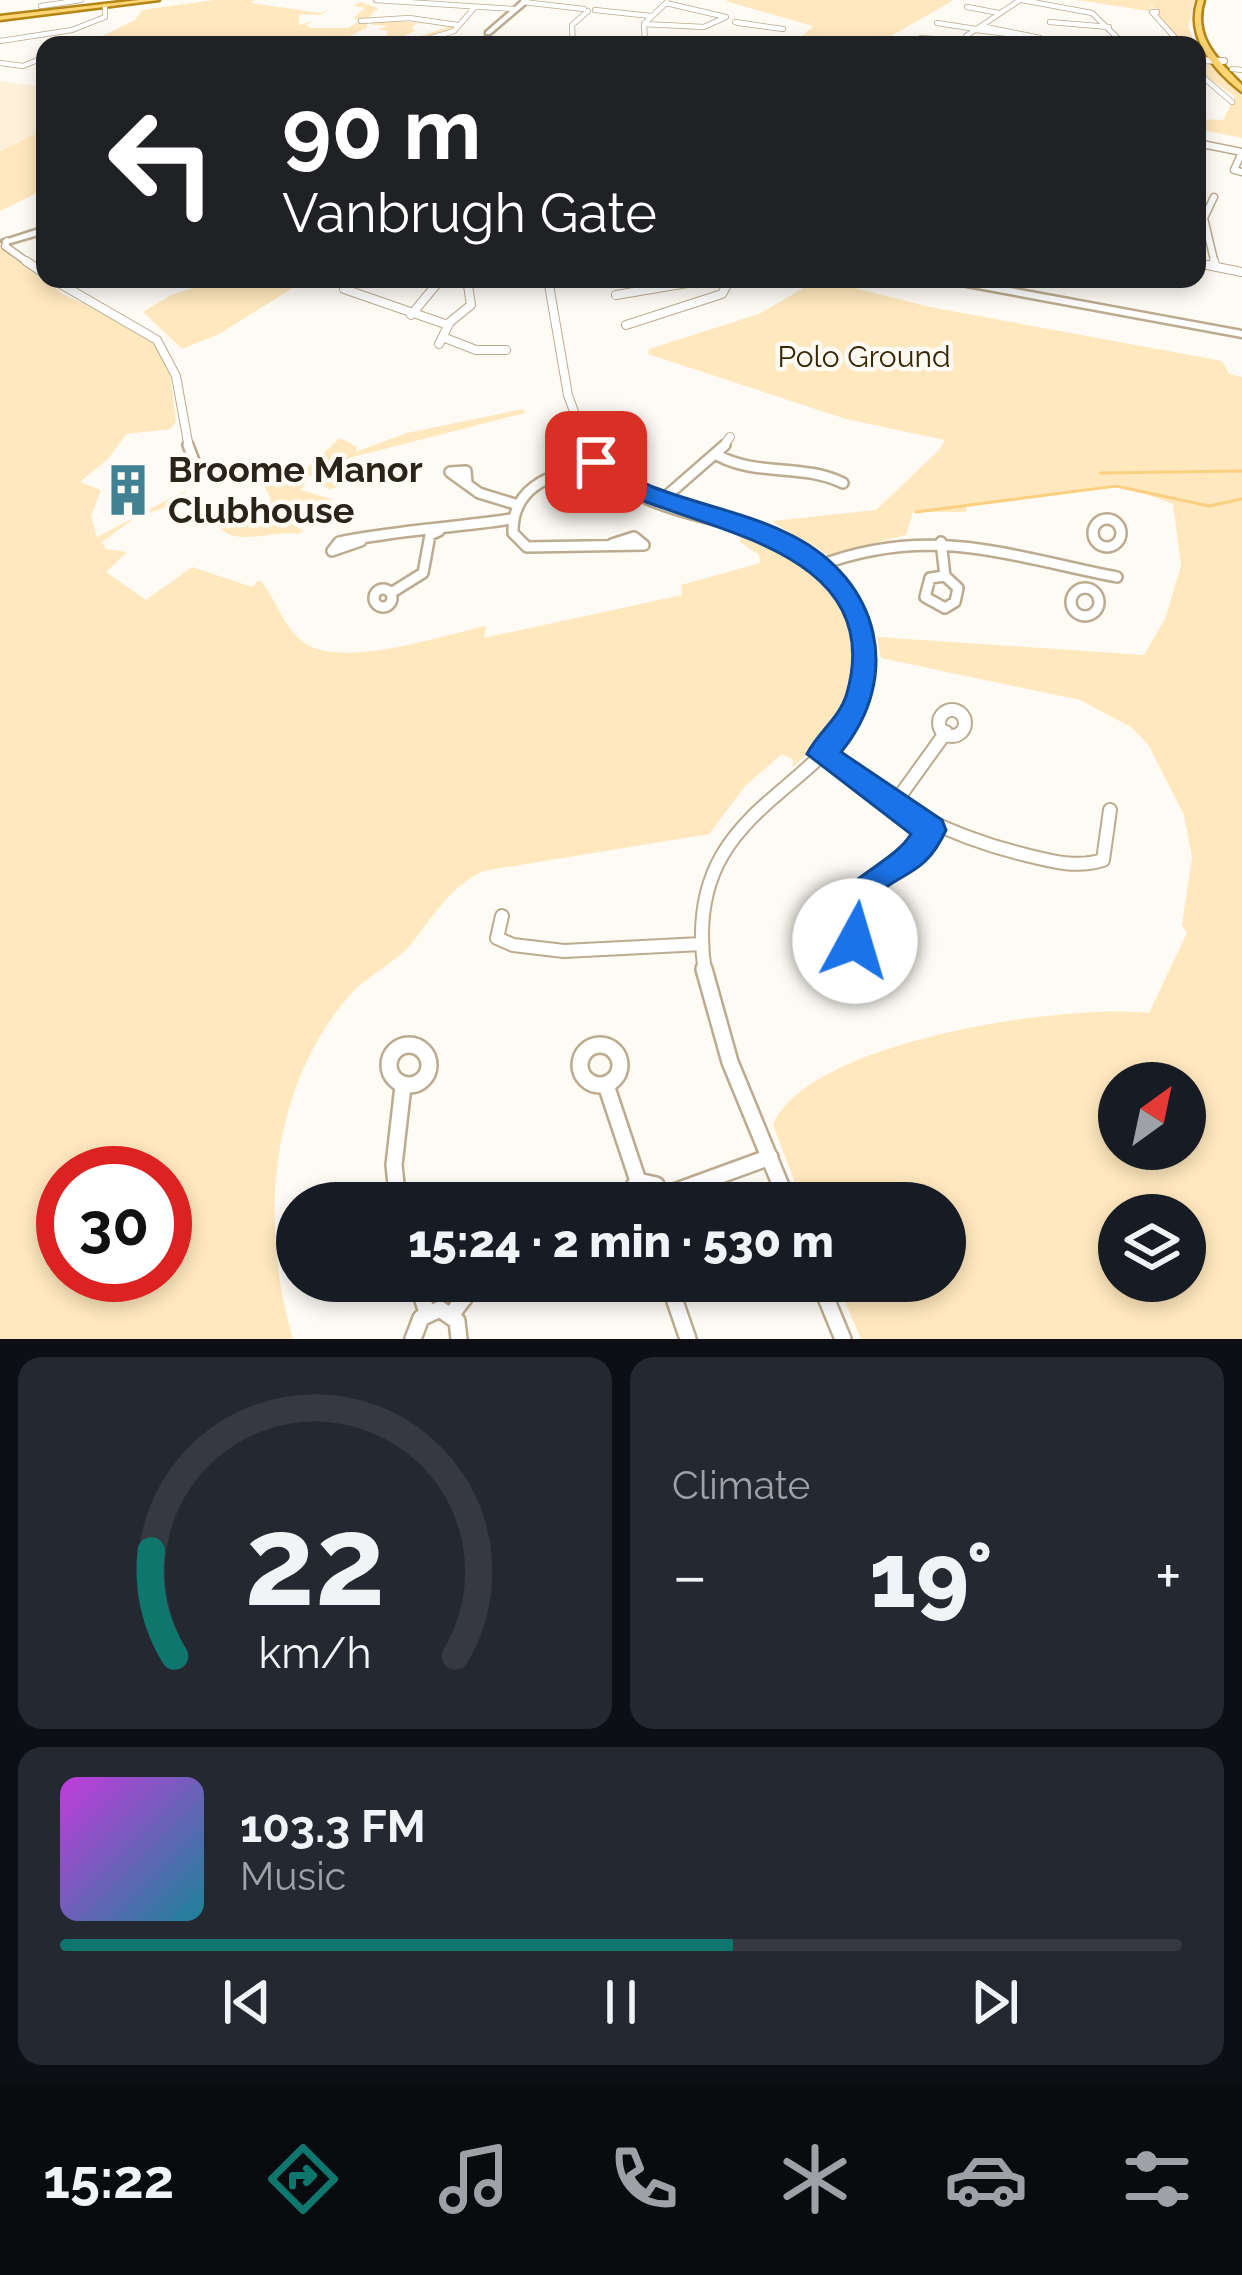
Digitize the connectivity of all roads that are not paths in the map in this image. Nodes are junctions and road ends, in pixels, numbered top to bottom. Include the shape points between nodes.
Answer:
1 (81, 0) edge
2 (156, 0) edge
3 (376, 0) edge
4 (602, 0) edge
5 (1021, 0) edge
6 (1205, 0) edge
7 (387, 2) edge
8 (419, 2) edge
9 (668, 2) edge
10 (472, 4) edge
11 (519, 5) edge
12 (41, 6) edge
13 (106, 6) junction
14 (967, 7) dead end
15 (590, 9) junction
16 (1156, 12) dead end
17 (1000, 14) junction
18 (651, 16) junction
19 (725, 16) junction
20 (2, 18) edge
21 (361, 21) dead end
22 (1050, 22) dead end
23 (736, 23) junction
24 (937, 23) dead end
25 (644, 24) junction
26 (458, 25) junction
27 (717, 25) junction
28 (761, 26) dead end
29 (1109, 27) junction
30 (978, 28) junction
31 (494, 31) junction
32 (432, 36) edge
33 (488, 36) edge
34 (495, 36) edge
35 (573, 36) edge
36 (645, 36) edge
37 (966, 36) edge
38 (1008, 36) edge
39 (1117, 36) edge
40 (1173, 36) edge
41 (0, 41) edge
42 (36, 61) edge
43 (0, 63) edge
44 (1228, 65) edge
45 (1206, 79) edge
46 (1242, 81) edge
47 (1233, 96) edge
48 (1206, 144) edge
49 (1242, 152) edge
50 (1234, 170) edge
51 (1214, 197) dead end
52 (1206, 214) edge
53 (1206, 226) edge
54 (36, 234) edge
55 (6, 245) edge
56 (1206, 265) edge
57 (36, 267) edge
58 (1216, 267) junction
59 (1242, 272) edge
60 (65, 288) edge
61 (434, 288) edge
62 (468, 288) edge
63 (550, 288) edge
64 (680, 288) edge
65 (724, 288) edge
66 (994, 288) edge
67 (344, 289) dead end
68 (616, 295) dead end
69 (411, 315) junction
70 (448, 325) junction
71 (626, 326) dead end
72 (1242, 334) edge
73 (506, 350) dead end
74 (730, 437) dead end
75 (717, 455) junction
76 (596, 462) junction
77 (199, 474) dead end
78 (840, 476) dead end
79 (467, 483) dead end
80 (663, 499) junction
81 (515, 503) junction
82 (511, 519) junction
83 (442, 530) junction
84 (361, 541) dead end
85 (941, 542) junction
86 (612, 544) dead end
87 (1107, 546) dead end
88 (818, 566) junction
89 (1086, 571) junction
90 (945, 576) dead end
91 (1086, 590) dead end
92 (392, 593) dead end
93 (946, 732) dead end
94 (822, 754) junction
95 (892, 807) junction
96 (1094, 819) dead end
97 (931, 830) junction
98 (502, 916) dead end
99 (847, 937) dead end
100 (701, 944) junction
101 (606, 1084) dead end
102 (404, 1086) dead end
103 (770, 1157) junction
104 (638, 1181) joint
105 (396, 1182) edge
106 (642, 1182) edge
107 (708, 1182) edge
108 (780, 1182) edge
109 (424, 1302) edge
110 (462, 1302) edge
111 (675, 1302) edge
112 (828, 1302) edge
113 (427, 1313) junction
114 (452, 1315) junction
115 (413, 1339) edge
116 (459, 1339) edge
117 (688, 1339) edge
118 (843, 1339) edge

1 - 12 street
2 - 13 main road
3 - 7 street
4 - 15 street
5 - 17 street
5 - 29 street via 1088,11
6 - 44 main road via 1203,32
7 - 8 street
8 - 10 street
9 - 18 street
9 - 19 street
10 - 11 street
10 - 26 street
11 - 15 street
11 - 31 main road
12 - 13 main road
12 - 20 main road
13 - 41 street via 108,15 88,26
14 - 17 street
15 - 18 street
15 - 35 street via 572,25
16 - 40 street
17 - 30 street
18 - 25 street
19 - 23 street
19 - 27 street
21 - 26 street
22 - 29 street
23 - 27 street
23 - 28 street
24 - 30 street
25 - 27 street
25 - 36 street
26 - 32 street
29 - 39 street
30 - 37 street
30 - 38 street
31 - 33 main road
31 - 34 street
42 - 43 street
44 - 46 main road
44 - 47 main road
45 - 47 street
48 - 49 street
49 - 50 street
51 - 52 street
53 - 58 street
54 - 55 main road
55 - 57 street
56 - 58 street
58 - 59 street
60 - 77 street via 142,326 169,351
61 - 69 street
62 - 70 street via 471,305
63 - 76 street via 579,429
64 - 68 street
65 - 71 street
66 - 72 main road
67 - 69 street
69 - 70 street
70 - 73 street via 442,341
74 - 75 street
75 - 78 street via 747,468
75 - 80 street via 687,471
76 - 80 street
76 - 81 street via 538,482
79 - 81 street
80 - 88 street via 764,531
81 - 82 street
82 - 83 street
82 - 86 street via 514,538 526,547
83 - 84 street via 410,528
83 - 92 street via 430,535 423,573
85 - 88 street via 881,544
85 - 89 street
85 - 90 street
87 - 89 street via 1111,576
88 - 94 street via 852,608 866,659 857,706
89 - 91 street
93 - 95 street
94 - 95 street
94 - 100 street via 725,841 705,887
95 - 97 street
96 - 97 street via 1110,816 1107,855 1088,865
97 - 99 street via 915,856 860,890
98 - 100 street via 497,938 518,946
100 - 103 street via 725,1038
101 - 104 street
102 - 105 street
103 - 107 street
103 - 108 street
104 - 106 street
109 - 113 street
110 - 114 street
111 - 117 street
112 - 118 street
113 - 114 street
113 - 115 street
114 - 116 street

